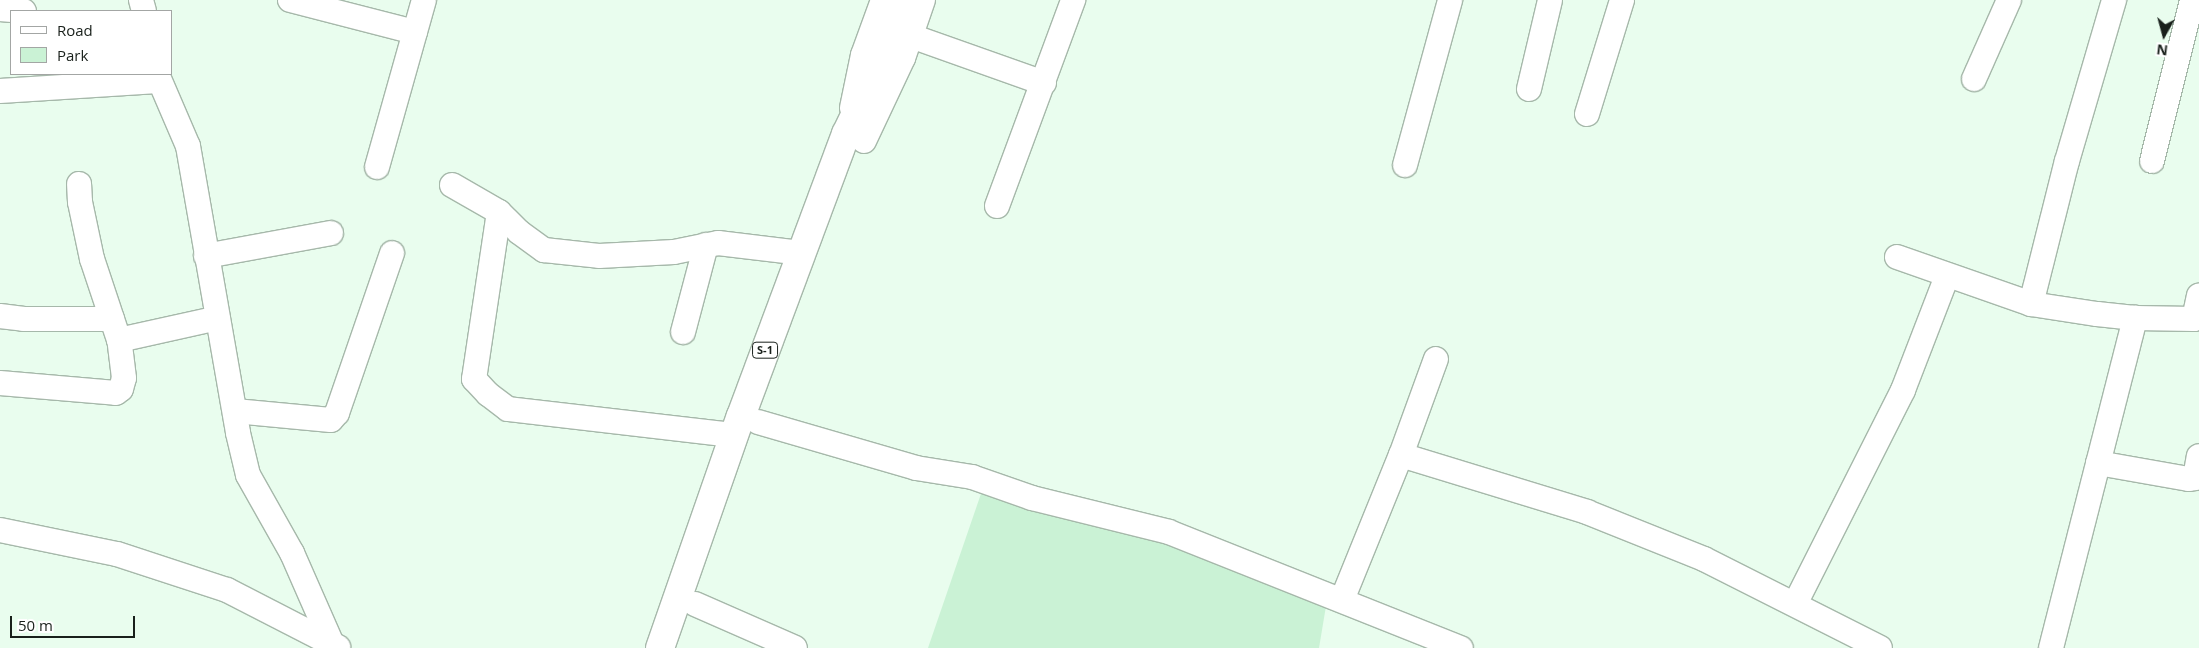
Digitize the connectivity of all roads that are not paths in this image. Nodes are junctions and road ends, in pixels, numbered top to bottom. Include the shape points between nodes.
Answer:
1 (290, 0) edge
2 (424, 0) edge
3 (883, 0) edge
4 (904, 0) edge
5 (923, 0) edge
6 (1073, 0) edge
7 (1450, 0) edge
8 (1550, 0) edge
9 (1622, 0) edge
10 (2008, 0) edge
11 (2114, 0) edge
12 (2192, 0) edge
13 (414, 32) junction
14 (911, 36) junction
15 (158, 78) edge
16 (1974, 79) dead end
17 (1044, 83) junction
18 (1530, 89) dead end
19 (0, 91) edge
20 (1587, 114) dead end
21 (855, 138) junction
22 (2152, 161) dead end
23 (1405, 165) dead end
24 (376, 167) dead end
25 (79, 184) dead end
26 (452, 185) dead end
27 (997, 206) dead end
28 (499, 212) junction
29 (331, 233) dead end
30 (706, 245) junction
31 (392, 253) dead end
32 (802, 253) junction
33 (206, 256) junction
34 (1897, 257) dead end
35 (1947, 276) junction
36 (2199, 296) edge
37 (2031, 304) junction
38 (0, 316) edge
39 (218, 318) junction
40 (2135, 318) junction
41 (115, 330) junction
42 (683, 332) dead end
43 (1436, 358) dead end
44 (0, 383) edge
45 (235, 411) junction
46 (758, 422) junction
47 (734, 435) junction
48 (1401, 454) junction
49 (2199, 456) edge
50 (2098, 463) junction
51 (0, 530) edge
52 (1342, 600) junction
53 (695, 604) junction
54 (1795, 604) junction
55 (336, 646) edge
56 (660, 648) edge
57 (680, 648) edge
58 (795, 648) edge
59 (1461, 648) edge
60 (1880, 648) edge
61 (2051, 648) edge

1 - 13 street
2 - 13 street
3 - 21 street via 863,55
4 - 21 main road, S-1
5 - 14 street
6 - 17 street
7 - 23 street
8 - 18 street
9 - 20 street
10 - 16 street
11 - 37 street via 2067,161
12 - 22 street
13 - 24 street
14 - 17 street
14 - 21 street via 903,58
15 - 19 street
15 - 33 street via 188,146
17 - 27 street
21 - 32 main road, S-1
21 - 46 main road, S-1
25 - 41 street via 92,259
26 - 28 street
28 - 30 street via 544,250 599,256 674,252
28 - 47 street via 474,379 488,394 508,409
29 - 33 street
30 - 32 street via 718,243
30 - 42 street
31 - 45 street via 337,413 331,420
32 - 47 main road, S-1
33 - 39 street
34 - 35 street
35 - 37 street
35 - 54 street via 1903,390
36 - 40 street via 2194,319
37 - 40 street
38 - 41 street
39 - 41 street
39 - 45 street
40 - 50 street
41 - 44 street via 124,378 121,389 116,393
43 - 48 street
45 - 55 street via 248,475 292,553
46 - 52 street via 916,468 972,477 1032,498 1169,532
46 - 53 main road, S-1
47 - 56 main road, S-1
48 - 52 street
48 - 54 street via 1587,512 1704,559
49 - 50 street via 2195,478 2189,479
50 - 61 street
51 - 55 street via 117,554 228,590
52 - 59 street
53 - 57 main road, S-1
53 - 58 street
54 - 60 street

